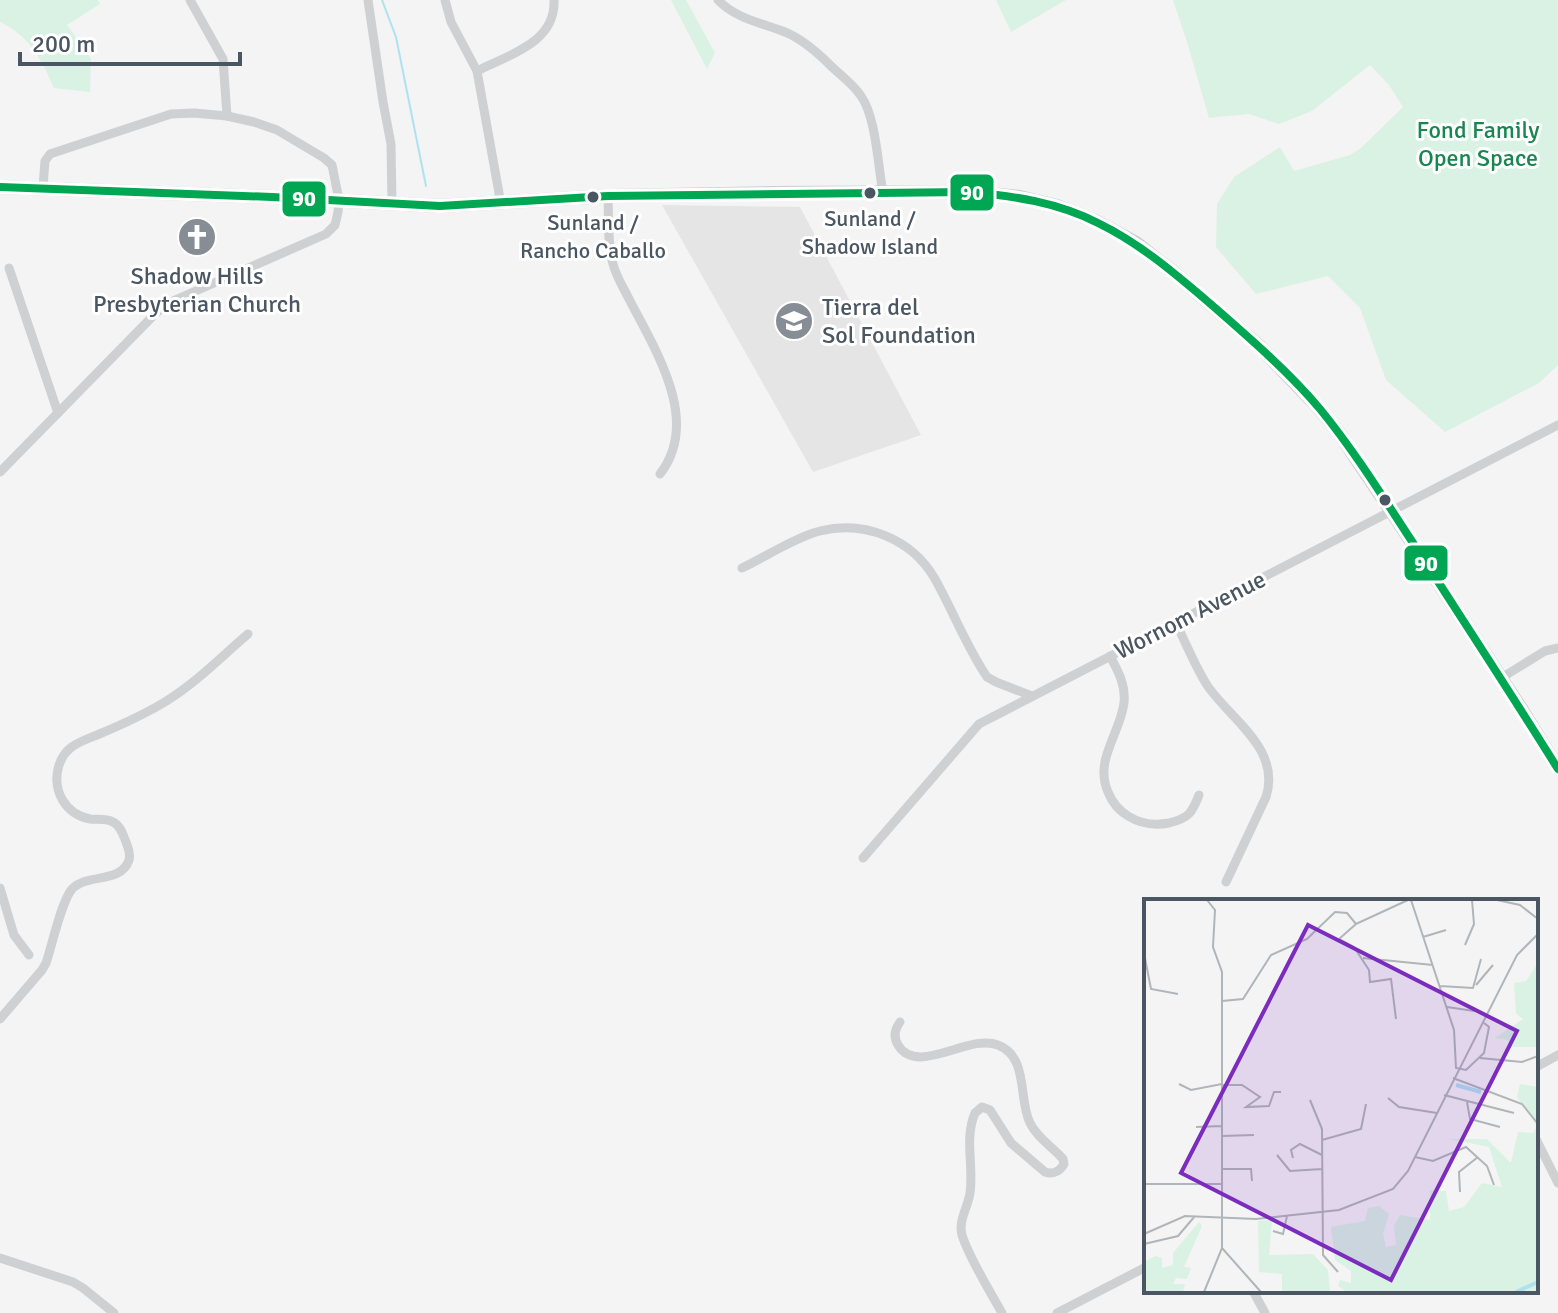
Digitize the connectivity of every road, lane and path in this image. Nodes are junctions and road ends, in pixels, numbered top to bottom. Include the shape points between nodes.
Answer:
1 (190, 0) edge
2 (368, 0) edge
3 (445, 0) edge
4 (554, 0) edge
5 (718, 0) edge
6 (477, 71) junction
7 (227, 116) junction
8 (0, 187) edge
9 (43, 187) junction
10 (883, 193) junction
11 (608, 196) junction
12 (339, 200) junction
13 (392, 203) junction
14 (501, 204) junction
15 (9, 268) dead end
16 (58, 413) junction
17 (1558, 425) edge
18 (0, 472) edge
19 (660, 474) dead end
20 (1392, 512) junction
21 (742, 568) dead end
22 (1175, 621) junction
23 (248, 634) dead end
24 (1558, 648) edge
25 (1110, 656) junction
26 (1501, 678) junction
27 (1032, 696) junction
28 (1558, 769) edge
29 (1199, 795) dead end
30 (863, 858) dead end
31 (1226, 882) dead end
32 (0, 888) edge
33 (29, 955) dead end
34 (0, 1019) edge
35 (900, 1022) dead end
36 (1558, 1055) edge
37 (1538, 1066) edge
38 (1538, 1143) edge
39 (1558, 1183) edge
40 (0, 1258) edge
41 (1144, 1268) edge
42 (1254, 1293) edge
43 (114, 1313) edge
44 (1002, 1313) edge
45 (1057, 1313) edge
46 (1265, 1313) edge

1 - 7 street via 223,59
2 - 13 street via 391,144
3 - 6 street
4 - 6 street via 554,15 543,35
5 - 10 street via 739,15 800,40 859,93 870,117
6 - 14 street
7 - 9 street via 171,114 50,154
7 - 12 street via 277,130 324,158 332,165
8 - 9 main road
9 - 12 main road
10 - 11 main road
10 - 20 main road via 1020,197 1078,214 1136,243 1293,379 1339,433
11 - 14 main road
11 - 19 street via 613,265 674,399 674,441
12 - 13 main road
12 - 16 street via 335,225 326,234 166,304
13 - 14 main road
15 - 16 street
16 - 18 street
17 - 20 street, Wornom Avenue
20 - 22 street, Wornom Avenue
20 - 26 main road
21 - 27 street via 817,532 847,528 880,533 908,548 926,567 987,677
22 - 25 street, Wornom Avenue
22 - 31 street via 1207,686 1254,739 1269,775 1266,797
23 - 34 street via 168,700 74,744 61,758 58,794 81,816 117,824 129,859 116,873 83,881 70,891 46,963
24 - 26 street
25 - 27 street, Wornom Avenue
25 - 29 street via 1121,677 1124,700 1104,763 1110,797 1124,814 1162,825 1182,820 1193,811
26 - 28 main road
27 - 30 street, Wornom Avenue via 979,724
32 - 33 street via 14,935
35 - 44 street via 896,1043 917,1057 982,1043 1006,1051 1020,1072 1030,1124 1063,1159 1058,1171 1045,1172 1011,1143 990,1110 982,1107 975,1113 969,1138 970,1191 961,1232
36 - 37 street
38 - 39 street
40 - 43 street via 73,1282
41 - 45 street
42 - 46 street

